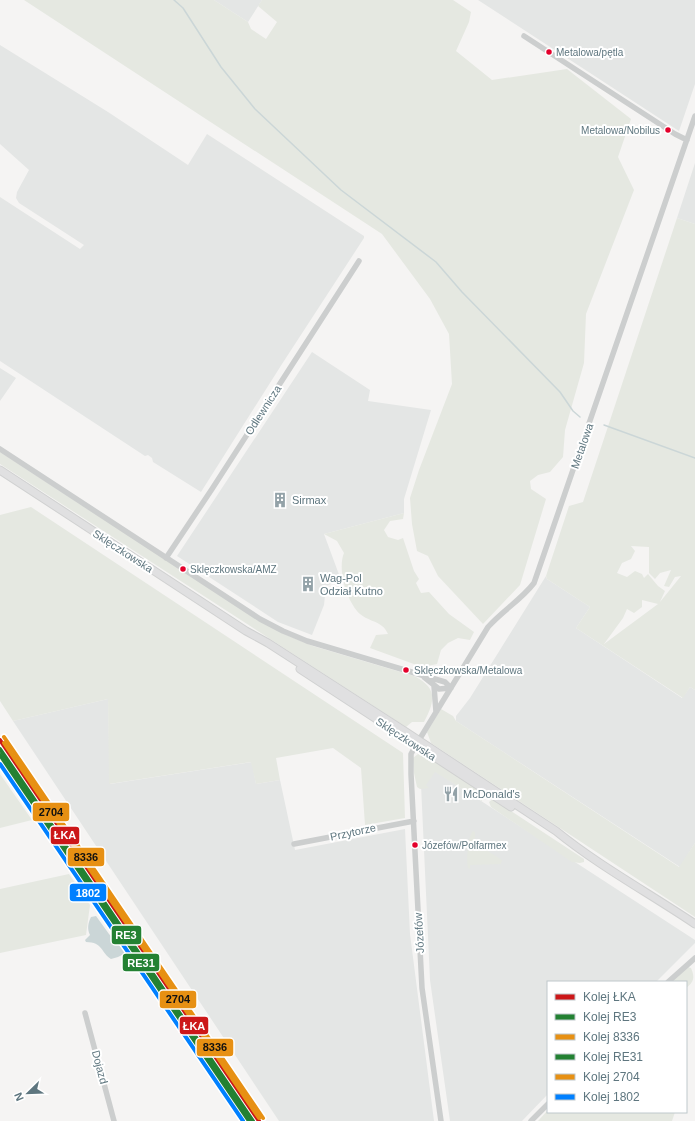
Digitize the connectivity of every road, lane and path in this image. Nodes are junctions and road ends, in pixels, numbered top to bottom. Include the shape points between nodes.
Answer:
1 (524, 36) dead end
2 (695, 116) edge
3 (687, 140) junction
4 (359, 261) dead end
5 (0, 449) edge
6 (0, 470) edge
7 (166, 558) junction
8 (423, 676) junction
9 (434, 686) junction
10 (451, 688) junction
11 (436, 712) junction
12 (417, 742) junction
13 (414, 820) junction
14 (294, 844) dead end
15 (695, 924) edge
16 (695, 958) edge
17 (669, 981) edge
18 (85, 1013) dead end
19 (547, 1105) edge
20 (441, 1118) edge
21 (114, 1121) edge
22 (531, 1121) edge

1 - 3 street
2 - 3 street, Metalowa
3 - 10 street, Metalowa via 534,583 495,618
4 - 7 street, Odlewnicza
5 - 7 street
6 - 12 main road, Sklęczkowska via 266,646
7 - 8 street via 283,631 307,641
8 - 9 street
8 - 10 street via 445,682
9 - 10 street via 439,689
9 - 11 street
10 - 11 street, Metalowa
11 - 12 street, Metalowa
12 - 13 street, Józefów via 411,754
12 - 15 main road, Sklęczkowska
13 - 14 street, Przytorze
13 - 20 street, Józefów via 422,988
16 - 17 street
18 - 21 street, Dojazd
19 - 22 street

